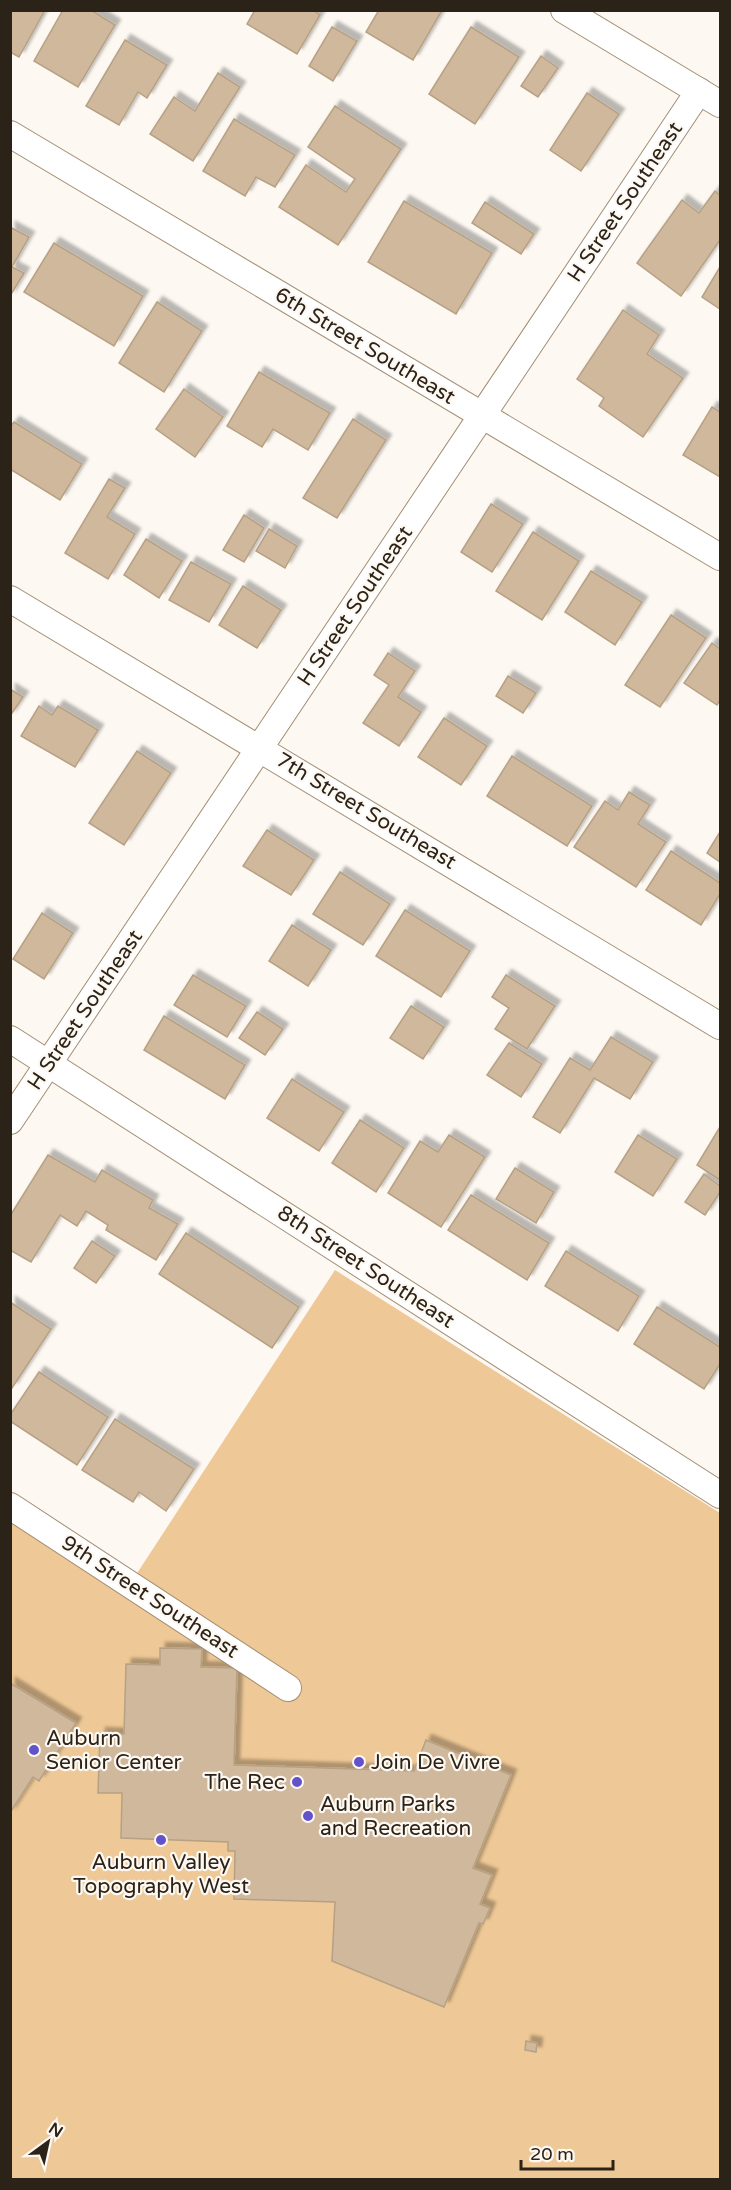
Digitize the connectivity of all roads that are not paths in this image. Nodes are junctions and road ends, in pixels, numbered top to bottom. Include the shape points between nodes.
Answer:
1 (564, 10) edge
2 (710, 98) edge
3 (10, 134) edge
4 (482, 416) junction
5 (720, 557) edge
6 (10, 598) edge
7 (261, 747) junction
8 (720, 1026) edge
9 (10, 1040) edge
10 (49, 1064) junction
11 (10, 1121) edge
12 (720, 1495) edge
13 (10, 1506) edge
14 (288, 1688) dead end

1 - 2 street
2 - 4 street, H Street Southeast
3 - 4 street, 6th Street Southeast
4 - 5 street, 6th Street Southeast
4 - 7 street, H Street Southeast
6 - 7 street, 7th Street Southeast
7 - 8 street, 7th Street Southeast
7 - 10 street, H Street Southeast
9 - 10 street, 8th Street Southeast
10 - 11 street, H Street Southeast
10 - 12 street, 8th Street Southeast
13 - 14 street, 9th Street Southeast

